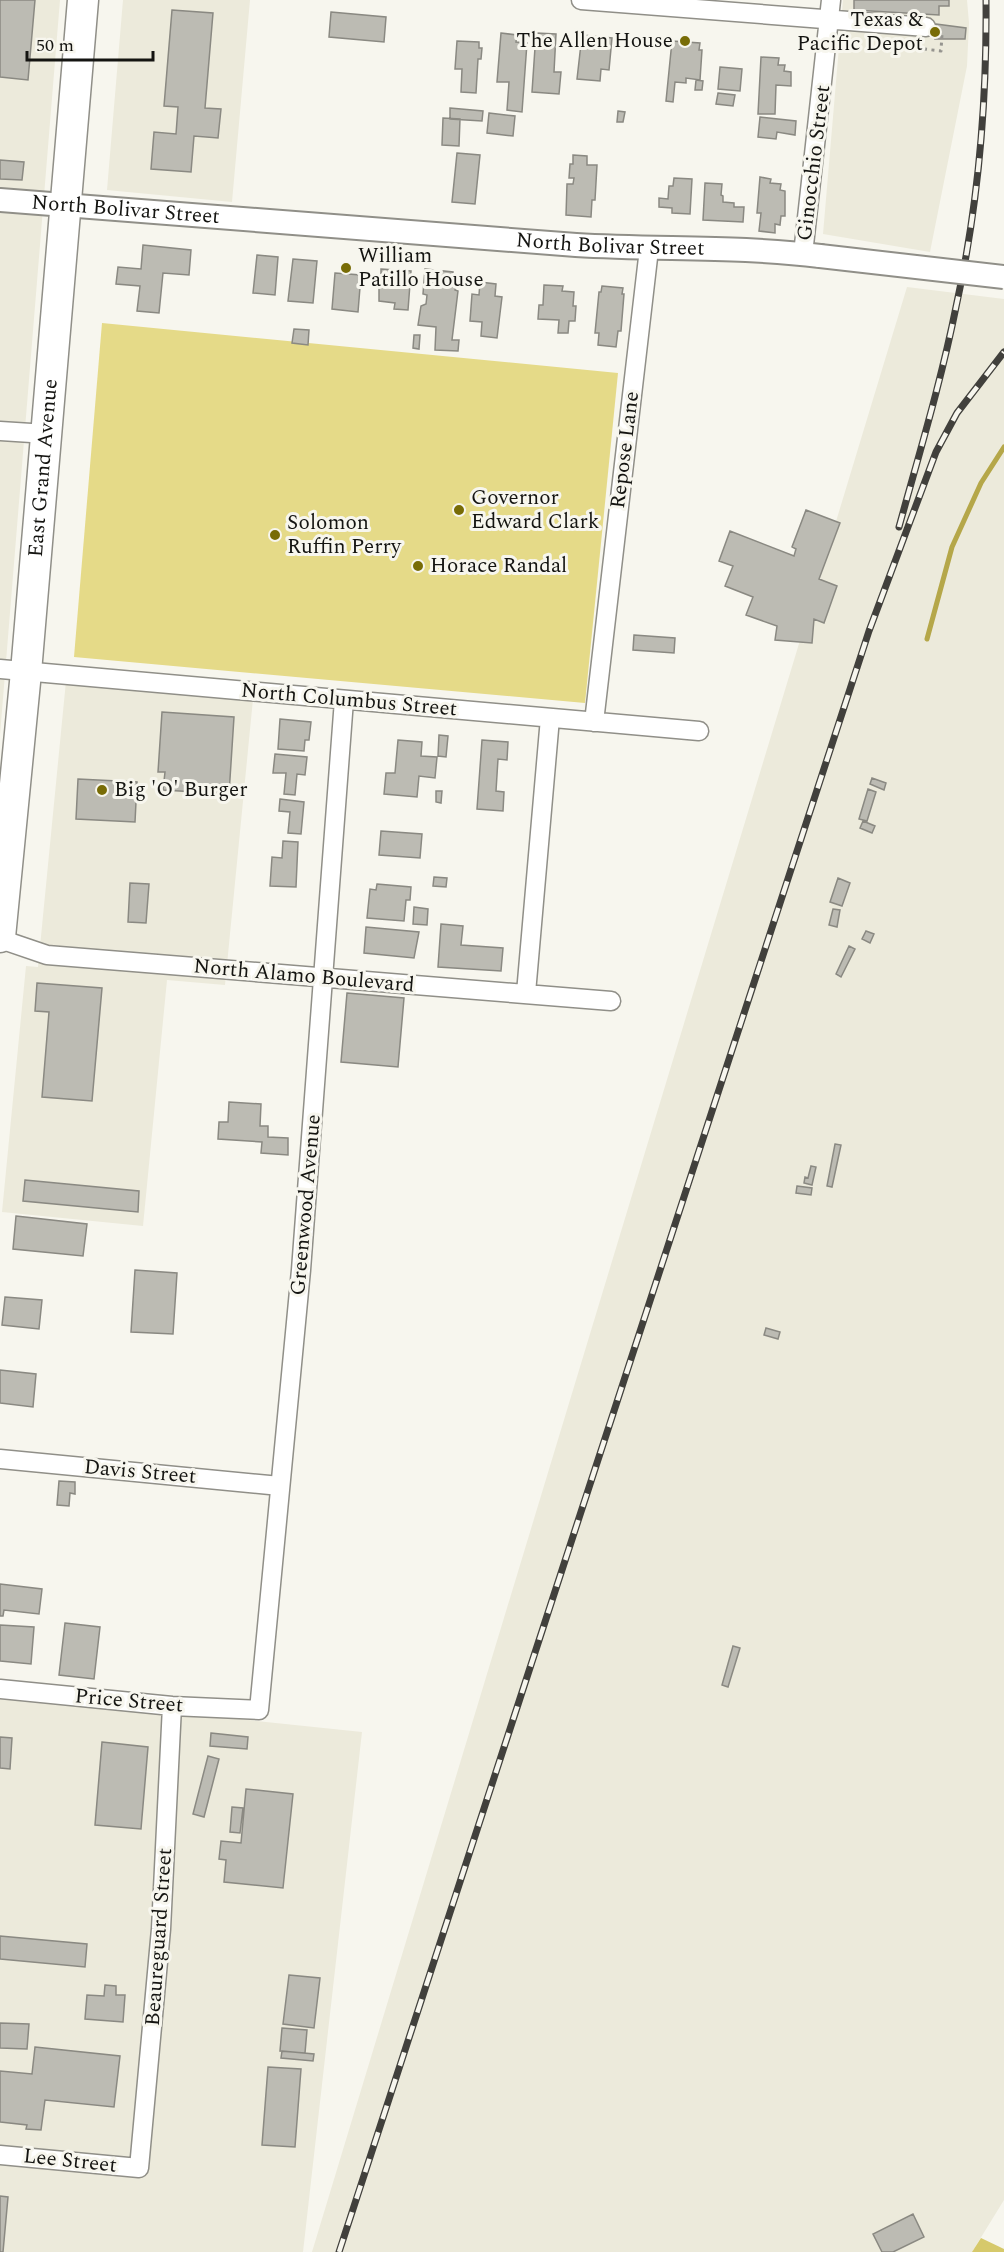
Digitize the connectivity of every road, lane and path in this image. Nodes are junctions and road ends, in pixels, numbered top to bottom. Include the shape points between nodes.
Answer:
1 (83, 0) edge
2 (580, 0) edge
3 (831, 0) edge
4 (830, 19) junction
5 (934, 29) joint
6 (924, 50) dead end
7 (0, 200) edge
8 (65, 205) junction
9 (649, 249) junction
10 (812, 255) junction
11 (1004, 277) edge
12 (0, 430) edge
13 (47, 434) junction
14 (13, 670) edge
15 (344, 700) junction
16 (550, 718) junction
17 (594, 722) junction
18 (699, 731) dead end
19 (0, 938) edge
20 (323, 978) junction
21 (526, 993) junction
22 (610, 1001) dead end
23 (0, 1459) edge
24 (280, 1486) junction
25 (0, 1689) edge
26 (172, 1706) junction
27 (259, 1710) joint
28 (0, 2154) edge
29 (139, 2168) joint

1 - 8 highway, East Grand Avenue
2 - 4 street
3 - 4 street, Ginocchio Street
4 - 5 street
4 - 10 street, Ginocchio Street
5 - 6 path via 941,51
7 - 8 street, North Bolivar Street
8 - 9 street, North Bolivar Street
8 - 13 highway, East Grand Avenue
9 - 10 street, North Bolivar Street via 739,249
9 - 17 street, Repose Lane
10 - 11 street, North Bolivar Street, bridge
12 - 13 street
13 - 14 highway, East Grand Avenue
14 - 15 street, North Columbus Street
14 - 19 highway, East Grand Avenue
15 - 16 street, North Columbus Street
15 - 20 street, Greenwood Avenue
16 - 17 street, North Columbus Street
16 - 21 street
17 - 18 street, North Columbus Street
19 - 20 street, North Alamo Boulevard via 47,955
20 - 21 street, North Alamo Boulevard
20 - 24 street, Greenwood Avenue
21 - 22 street, North Alamo Boulevard
23 - 24 street, Davis Street
24 - 27 street, Greenwood Avenue
25 - 26 street, Price Street
26 - 27 street, Price Street
26 - 29 street, Beaureguard Street via 161,1929
28 - 29 street, Lee Street

